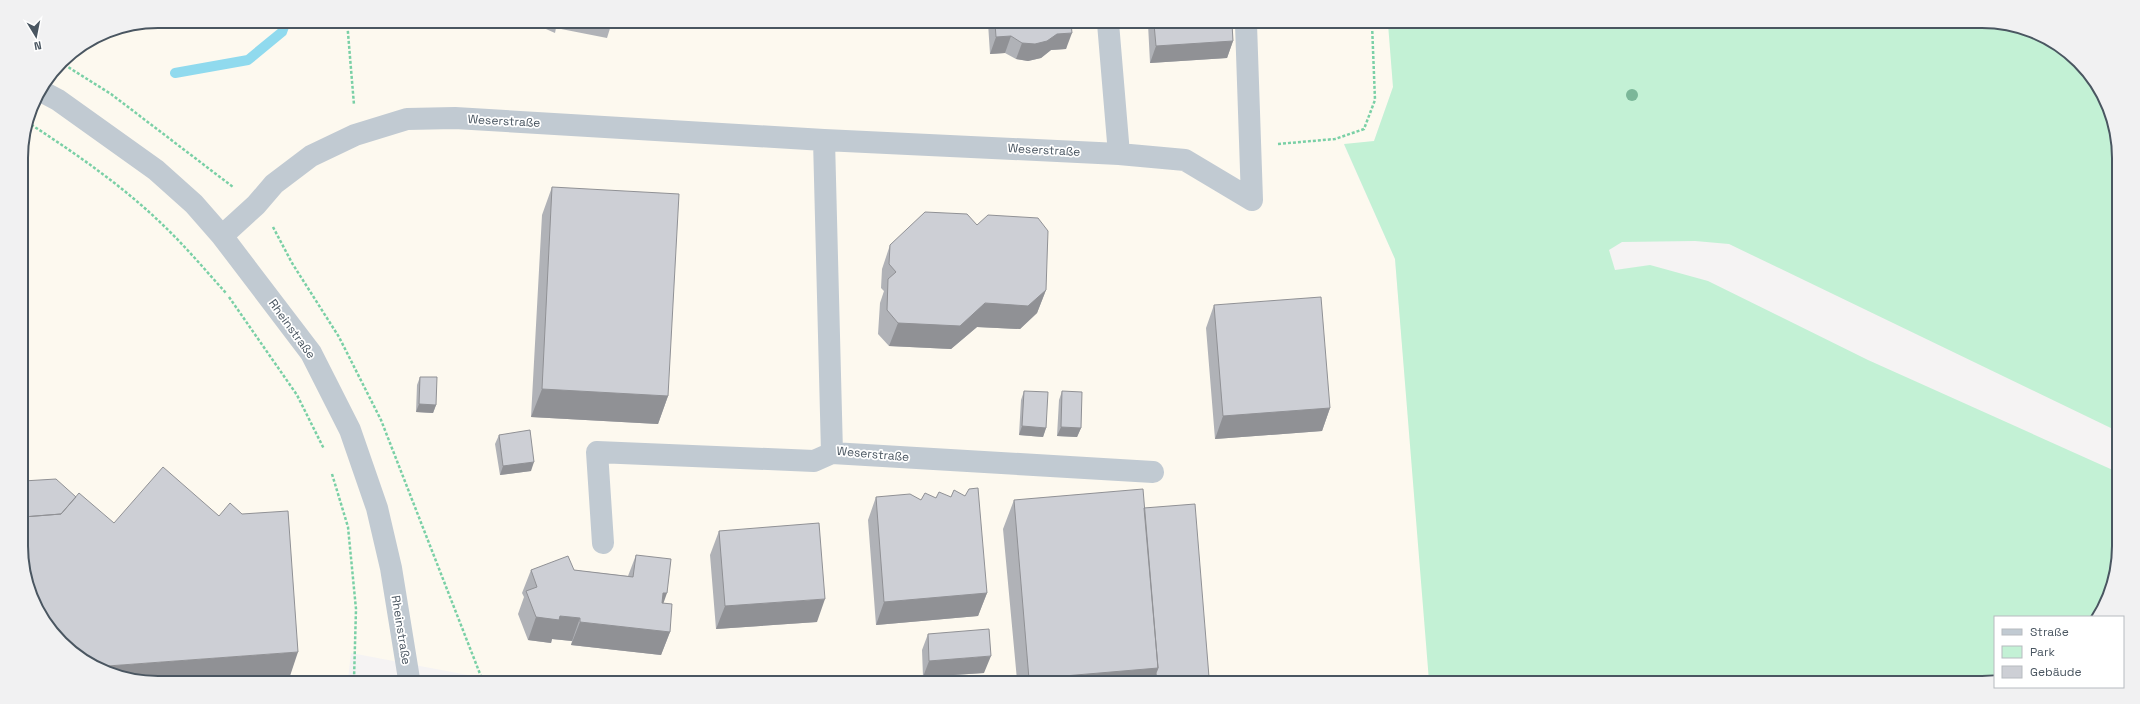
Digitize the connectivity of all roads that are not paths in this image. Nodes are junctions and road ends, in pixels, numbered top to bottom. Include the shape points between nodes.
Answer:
1 (1108, 28) edge
2 (1246, 28) edge
3 (45, 93) edge
4 (824, 140) junction
5 (1119, 154) junction
6 (222, 236) junction
7 (832, 453) junction
8 (1153, 472) dead end
9 (603, 543) dead end
10 (412, 676) edge

1 - 5 street
2 - 5 street, Weserstraße via 1252,200 1185,160
3 - 6 street, Rheinstraße via 156,170 194,204
4 - 5 street, Weserstraße
4 - 6 street, Weserstraße via 455,118 407,119 363,133 311,156 274,184 256,205
4 - 7 street, Weserstraße
6 - 10 street, Rheinstraße via 311,353 350,430 377,508
7 - 8 street, Weserstraße
7 - 9 street via 814,461 597,452

